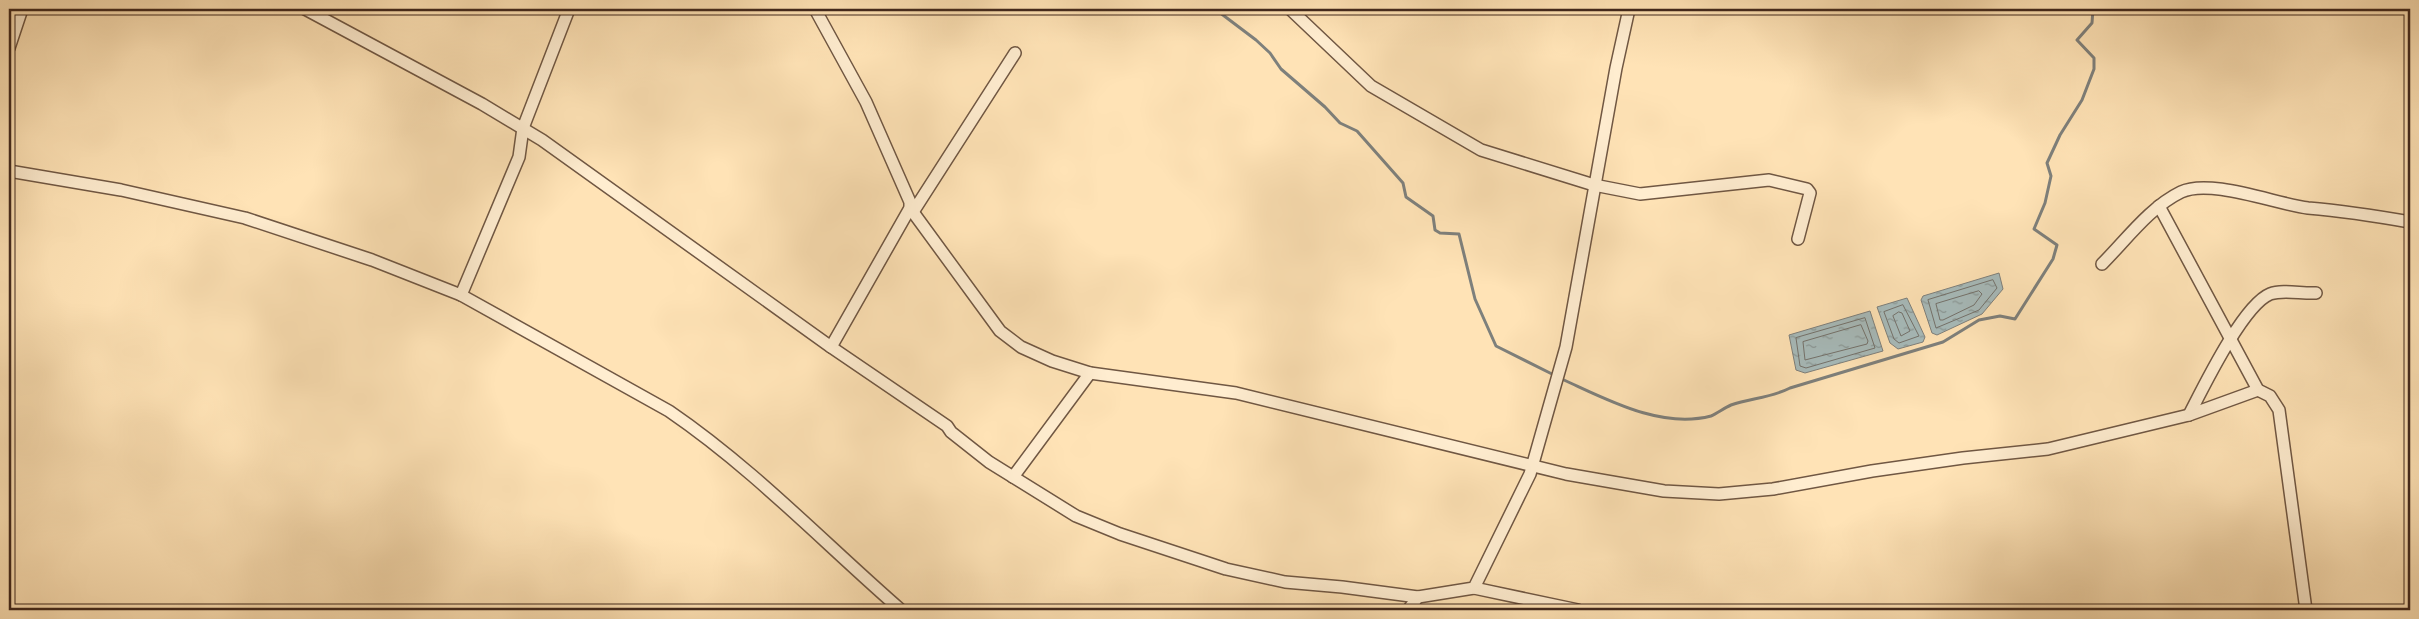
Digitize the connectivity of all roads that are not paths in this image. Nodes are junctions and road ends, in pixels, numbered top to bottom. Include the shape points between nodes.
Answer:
1 (22, 9) edge
2 (305, 9) edge
3 (569, 9) edge
4 (815, 9) edge
5 (1290, 9) edge
6 (1629, 9) edge
7 (9, 48) edge
8 (1015, 53) dead end
9 (523, 128) junction
10 (9, 171) edge
11 (1594, 185) junction
12 (2159, 206) junction
13 (911, 210) junction
14 (2410, 222) edge
15 (1798, 239) dead end
16 (2102, 264) dead end
17 (2316, 293) dead end
18 (461, 295) junction
19 (2231, 337) junction
20 (831, 347) junction
21 (1090, 373) junction
22 (2258, 390) junction
23 (2188, 415) junction
24 (1533, 464) junction
25 (1013, 477) junction
26 (1474, 588) junction
27 (1418, 597) junction
28 (902, 610) edge
29 (1408, 610) edge
30 (1578, 610) edge
31 (2306, 610) edge

1 - 7 street
2 - 9 street
3 - 9 street
4 - 13 street via 866,102
5 - 11 street via 1371,86 1425,119 1481,150
6 - 11 street
8 - 13 street
9 - 18 street via 519,157
9 - 20 street
10 - 18 street via 121,190 245,218 334,246
11 - 15 street via 1647,195 1769,180 1807,189 1810,194
11 - 24 street via 1566,347
12 - 14 street via 2182,191 2204,188 2308,208 2327,208
12 - 16 street
12 - 19 street
13 - 20 street
13 - 21 street via 1000,331 1021,347
17 - 19 street via 2271,294 2262,299
18 - 28 street via 688,424 776,496
19 - 22 street
19 - 23 street
20 - 25 street via 947,426 989,462
21 - 24 street via 1236,393
21 - 25 street
22 - 23 street
22 - 31 street via 2270,396 2279,410
23 - 24 street via 2048,450 1963,458 1773,489 1719,494 1664,491 1566,474
24 - 26 street
25 - 27 street via 1076,516 1226,569 1285,582
26 - 27 street
26 - 30 street
27 - 29 street

